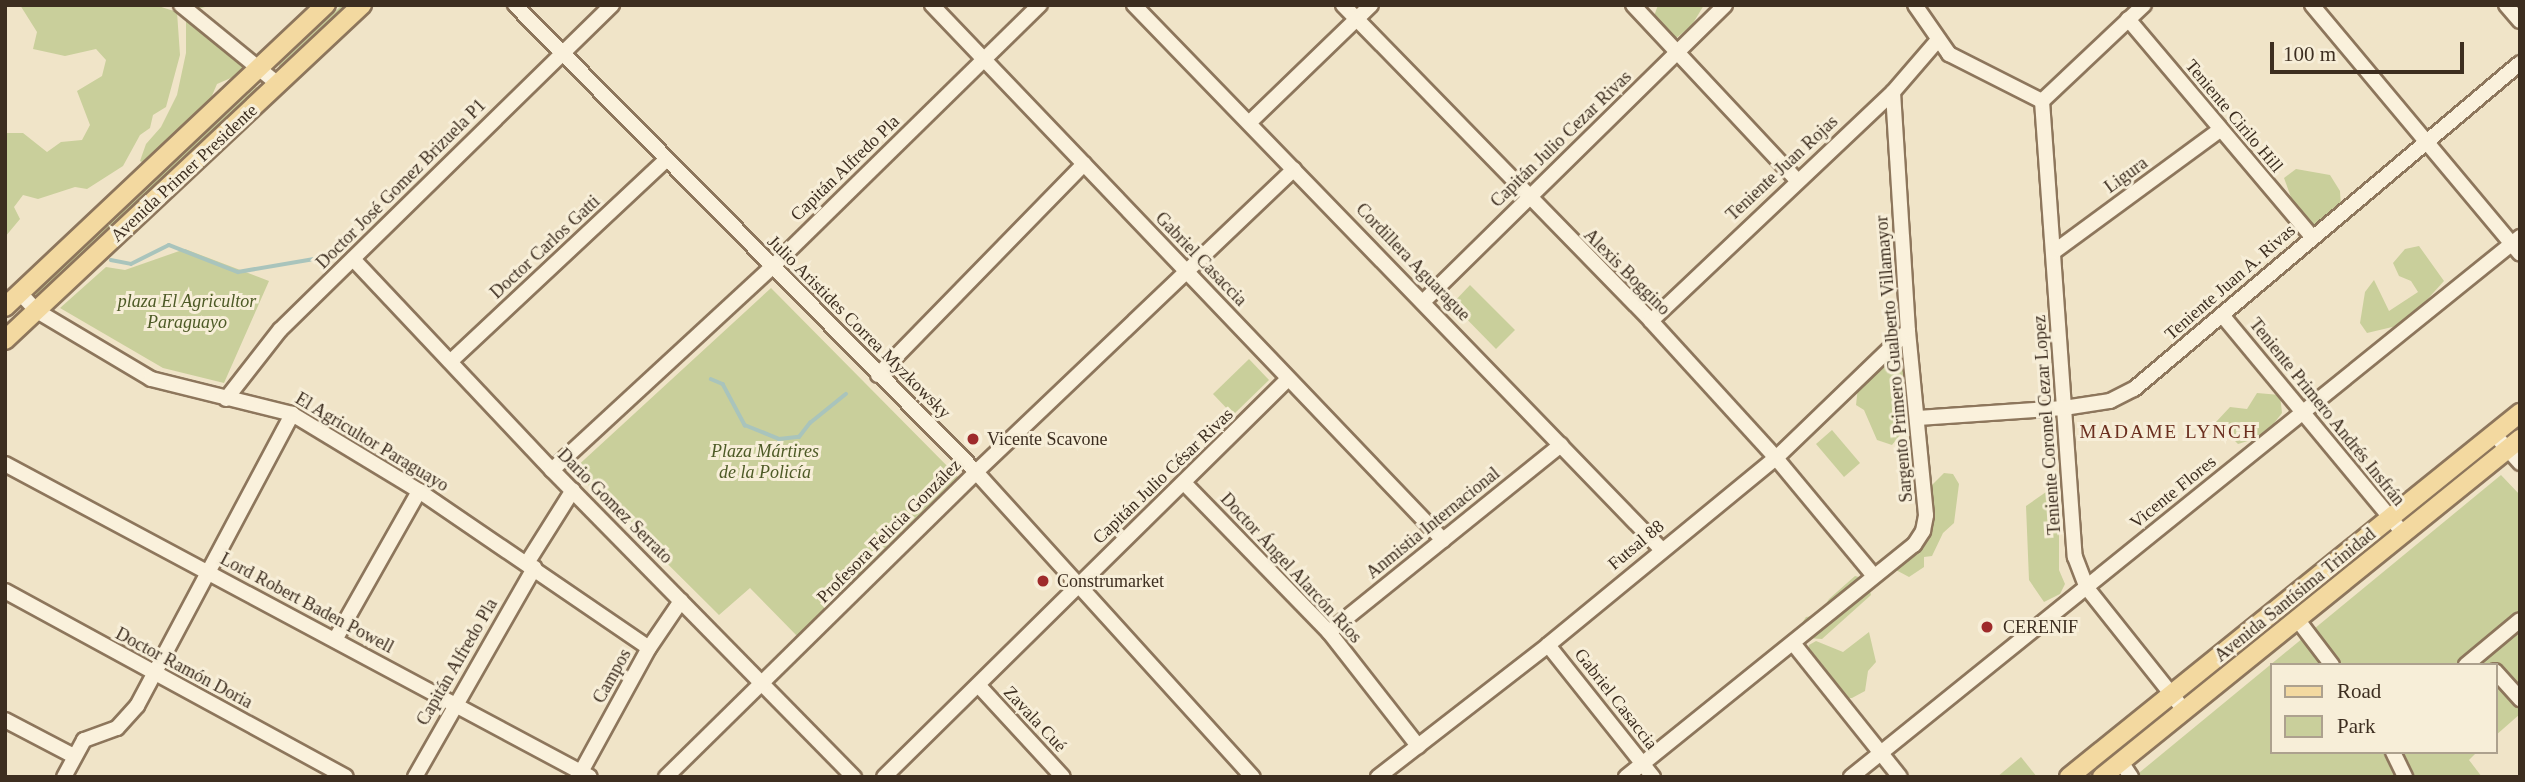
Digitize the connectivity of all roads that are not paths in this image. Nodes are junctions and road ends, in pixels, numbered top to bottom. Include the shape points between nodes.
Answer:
1 (181, 5) edge
2 (326, 5) edge
3 (362, 5) edge
4 (515, 5) edge
5 (612, 5) edge
6 (932, 5) edge
7 (1041, 5) edge
8 (1134, 5) edge
9 (1343, 5) edge
10 (1371, 5) edge
11 (1633, 5) edge
12 (1725, 5) edge
13 (1915, 5) edge
14 (2144, 5) edge
15 (2312, 5) edge
16 (2507, 5) edge
17 (1357, 19) junction
18 (2128, 19) junction
19 (2520, 21) edge
20 (1937, 41) junction
21 (1679, 51) junction
22 (563, 52) junction
23 (984, 59) junction
24 (2520, 63) edge
25 (259, 68) junction
26 (278, 84) junction
27 (1893, 92) junction
28 (2042, 101) junction
29 (1250, 122) junction
30 (2220, 130) junction
31 (2430, 142) junction
32 (666, 160) junction
33 (1084, 164) junction
34 (1294, 169) junction
35 (1796, 179) junction
36 (1527, 199) junction
37 (2312, 237) junction
38 (2517, 245) edge
39 (2055, 251) junction
40 (353, 259) junction
41 (772, 267) junction
42 (1188, 273) junction
43 (20, 293) junction
44 (1424, 301) junction
45 (5, 307) edge
46 (37, 311) junction
47 (2222, 315) junction
48 (1651, 321) junction
49 (1908, 331) junction
50 (5, 340) edge
51 (451, 361) junction
52 (878, 374) junction
53 (1288, 379) junction
54 (226, 399) junction
55 (2064, 408) junction
56 (2301, 411) junction
57 (2520, 413) edge
58 (292, 414) junction
59 (1918, 418) junction
60 (2494, 434) junction
61 (1561, 444) junction
62 (2514, 444) edge
63 (1776, 458) junction
64 (2520, 463) edge
65 (5, 464) edge
66 (552, 470) junction
67 (976, 472) junction
68 (1185, 484) junction
69 (573, 490) junction
70 (419, 491) junction
71 (2389, 519) junction
72 (2403, 533) junction
73 (1443, 540) junction
74 (1661, 549) junction
75 (530, 565) junction
76 (210, 572) junction
77 (1873, 575) junction
78 (1078, 585) junction
79 (2087, 588) junction
80 (5, 591) edge
81 (681, 601) junction
82 (2297, 619) junction
83 (2520, 620) edge
84 (1329, 632) junction
85 (336, 638) junction
86 (1793, 643) junction
87 (1548, 645) junction
88 (649, 648) junction
89 (2484, 659) edge
90 (2330, 663) edge
91 (2497, 673) edge
92 (152, 674) junction
93 (761, 685) junction
94 (980, 687) junction
95 (2171, 694) junction
96 (2520, 699) edge
97 (454, 706) junction
98 (2185, 710) junction
99 (5, 720) edge
100 (1418, 746) junction
101 (1880, 752) junction
102 (2394, 754) edge
103 (72, 755) junction
104 (2121, 761) junction
105 (1642, 764) junction
106 (585, 775) edge
107 (64, 777) edge
108 (346, 777) edge
109 (415, 777) edge
110 (666, 777) edge
111 (854, 777) edge
112 (884, 777) edge
113 (1063, 777) edge
114 (1253, 777) edge
115 (1378, 777) edge
116 (1626, 777) edge
117 (1653, 777) edge
118 (1852, 777) edge
119 (1900, 777) edge
120 (2069, 777) edge
121 (2102, 777) edge
122 (2131, 777) edge
123 (2404, 777) edge

1 - 25 street
2 - 25 main road, Avenida Primer Presidente
3 - 26 main road, Avenida Primer Presidente
4 - 22 street, Julio Aristides Correa Myzkowsky
5 - 22 street, Doctor José Gomez Brizuela P1
6 - 23 street, Gabriel Casaccia
7 - 23 street, Capitán Alfredo Pla
8 - 29 street, Cordillera Aguarague
9 - 17 street, Alexis Boggino
10 - 17 street
11 - 21 street
12 - 21 street, Capitán Julio Cezar Rivas
13 - 20 street
14 - 18 street
15 - 31 street
16 - 19 street
17 - 29 street
17 - 36 street, Alexis Boggino
18 - 28 street
18 - 30 street, Teniente Cirilo Hill
20 - 27 street, Teniente Juan Rojas
20 - 28 street via 1963,64
21 - 35 street
21 - 36 street, Capitán Julio Cezar Rivas
22 - 32 street, Julio Aristides Correa Myzkowsky
22 - 40 street, Doctor José Gomez Brizuela P1
23 - 33 street, Gabriel Casaccia
23 - 41 street, Capitán Alfredo Pla
24 - 31 street, Teniente Juan A. Rivas
25 - 26 street
25 - 43 main road, Avenida Primer Presidente
26 - 46 main road, Avenida Primer Presidente
27 - 35 street, Teniente Juan Rojas
27 - 49 street, Sargento Primero Gualberto Villamayor
28 - 39 street, Teniente Coronel Cezar Lopez
29 - 34 street, Cordillera Aguarague
30 - 37 street, Teniente Cirilo Hill
30 - 39 street, Ligura
31 - 37 street, Teniente Juan A. Rivas
31 - 38 street
32 - 41 street, Julio Aristides Correa Myzkowsky
32 - 51 street, Doctor Carlos Gatti
33 - 42 street, Gabriel Casaccia
33 - 52 street
34 - 42 street, Profesora Felicia González
34 - 44 street, Cordillera Aguarague
35 - 48 street, Teniente Juan Rojas
36 - 44 street, Capitán Julio Cezar Rivas
36 - 48 street, Alexis Boggino
37 - 47 street, Teniente Juan A. Rivas
38 - 56 street, Vicente Flores
39 - 55 street, Teniente Coronel Cezar Lopez
40 - 51 street, Dario Gomez Serrato
40 - 54 street, Doctor José Gomez Brizuela P1 via 280,330
41 - 52 street, Julio Aristides Correa Myzkowsky
41 - 66 street, Capitán Alfredo Pla
42 - 53 street, Gabriel Casaccia
42 - 67 street, Profesora Felicia González
43 - 45 main road, Avenida Primer Presidente
43 - 46 street, El Agricultor Paraguayo
44 - 61 street, Cordillera Aguarague
46 - 50 main road, Avenida Primer Presidente
46 - 54 street, El Agricultor Paraguayo via 151,379
47 - 55 street, Teniente Juan A. Rivas via 2134,389 2110,401
47 - 56 street, Teniente Primero Andrés Insfrán
48 - 63 street, Alexis Boggino
49 - 59 street, Sargento Primero Gualberto Villamayor
49 - 63 street, Futsal 88
51 - 66 street, Dario Gomez Serrato
52 - 67 street, Julio Aristides Correa Myzkowsky
53 - 68 street, Capitán Julio César Rivas
53 - 73 street, Gabriel Casaccia
54 - 58 street, El Agricultor Paraguayo
55 - 59 street, Teniente Juan A. Rivas
55 - 79 street, Teniente Coronel Cezar Lopez via 2075,557
56 - 71 street, Teniente Primero Andrés Insfrán
56 - 79 street, Vicente Flores
57 - 60 main road, Avenida Santísima Trinidad
58 - 70 street, El Agricultor Paraguayo
58 - 76 street
59 - 77 street, Sargento Primero Gualberto Villamayor via 1926,515 1923,531 1914,545
60 - 62 street
60 - 71 main road, Avenida Santísima Trinidad
61 - 73 street, Anmistia Internacional
61 - 74 street, Cordillera Aguarague
62 - 64 street
62 - 72 main road, Avenida Santísima Trinidad
63 - 74 street, Futsal 88
63 - 77 street, Alexis Boggino
65 - 76 street, Lord Robert Baden Powell
66 - 69 street, Dario Gomez Serrato
67 - 78 street, Julio Aristides Correa Myzkowsky
67 - 93 street, Profesora Felicia González
68 - 78 street, Capitán Julio César Rivas
68 - 84 street, Doctor Ángel Alarcón Ríos
69 - 75 street, Capitán Alfredo Pla
69 - 81 street, Dario Gomez Serrato
70 - 75 street, El Agricultor Paraguayo
70 - 85 street
71 - 72 street, Teniente Primero Andrés Insfrán
71 - 95 main road, Avenida Santísima Trinidad
72 - 82 main road, Avenida Santísima Trinidad
73 - 84 street, Anmistia Internacional
74 - 87 street, Futsal 88
75 - 88 street, El Agricultor Paraguayo
75 - 97 street, Capitán Alfredo Pla
76 - 85 street, Lord Robert Baden Powell
76 - 92 street
77 - 86 street, Sargento Primero Gualberto Villamayor
78 - 94 street, Capitán Julio César Rivas
78 - 114 street, Julio Aristides Correa Myzkowsky
79 - 95 street, Teniente Coronel Cezar Lopez
79 - 101 street, Vicente Flores
80 - 92 street, Doctor Ramón Doria
81 - 88 street, Campos
81 - 93 street, Dario Gomez Serrato
82 - 90 street
82 - 98 main road, Avenida Santísima Trinidad
83 - 89 street
84 - 100 street, Doctor Ángel Alarcón Ríos
85 - 97 street, Lord Robert Baden Powell
86 - 101 street
86 - 105 street, Sargento Primero Gualberto Villamayor
87 - 100 street, Futsal 88
87 - 105 street, Gabriel Casaccia
88 - 106 street, Campos
91 - 96 street
92 - 103 street via 136,706 117,728 94,733
92 - 108 street, Doctor Ramón Doria
93 - 110 street, Profesora Felicia González
93 - 111 street, Dario Gomez Serrato
94 - 112 street, Capitán Julio César Rivas
94 - 113 street, Zavala Cué
95 - 98 street, Teniente Coronel Cezar Lopez
95 - 120 main road, Avenida Santísima Trinidad
97 - 106 street, Lord Robert Baden Powell
97 - 109 street, Capitán Alfredo Pla
98 - 104 main road, Avenida Santísima Trinidad
99 - 103 street
100 - 115 street, Futsal 88
101 - 118 street, Vicente Flores
101 - 119 street
102 - 123 street
103 - 107 street
104 - 121 main road, Avenida Santísima Trinidad
104 - 122 street
105 - 116 street, Sargento Primero Gualberto Villamayor
105 - 117 street, Gabriel Casaccia

